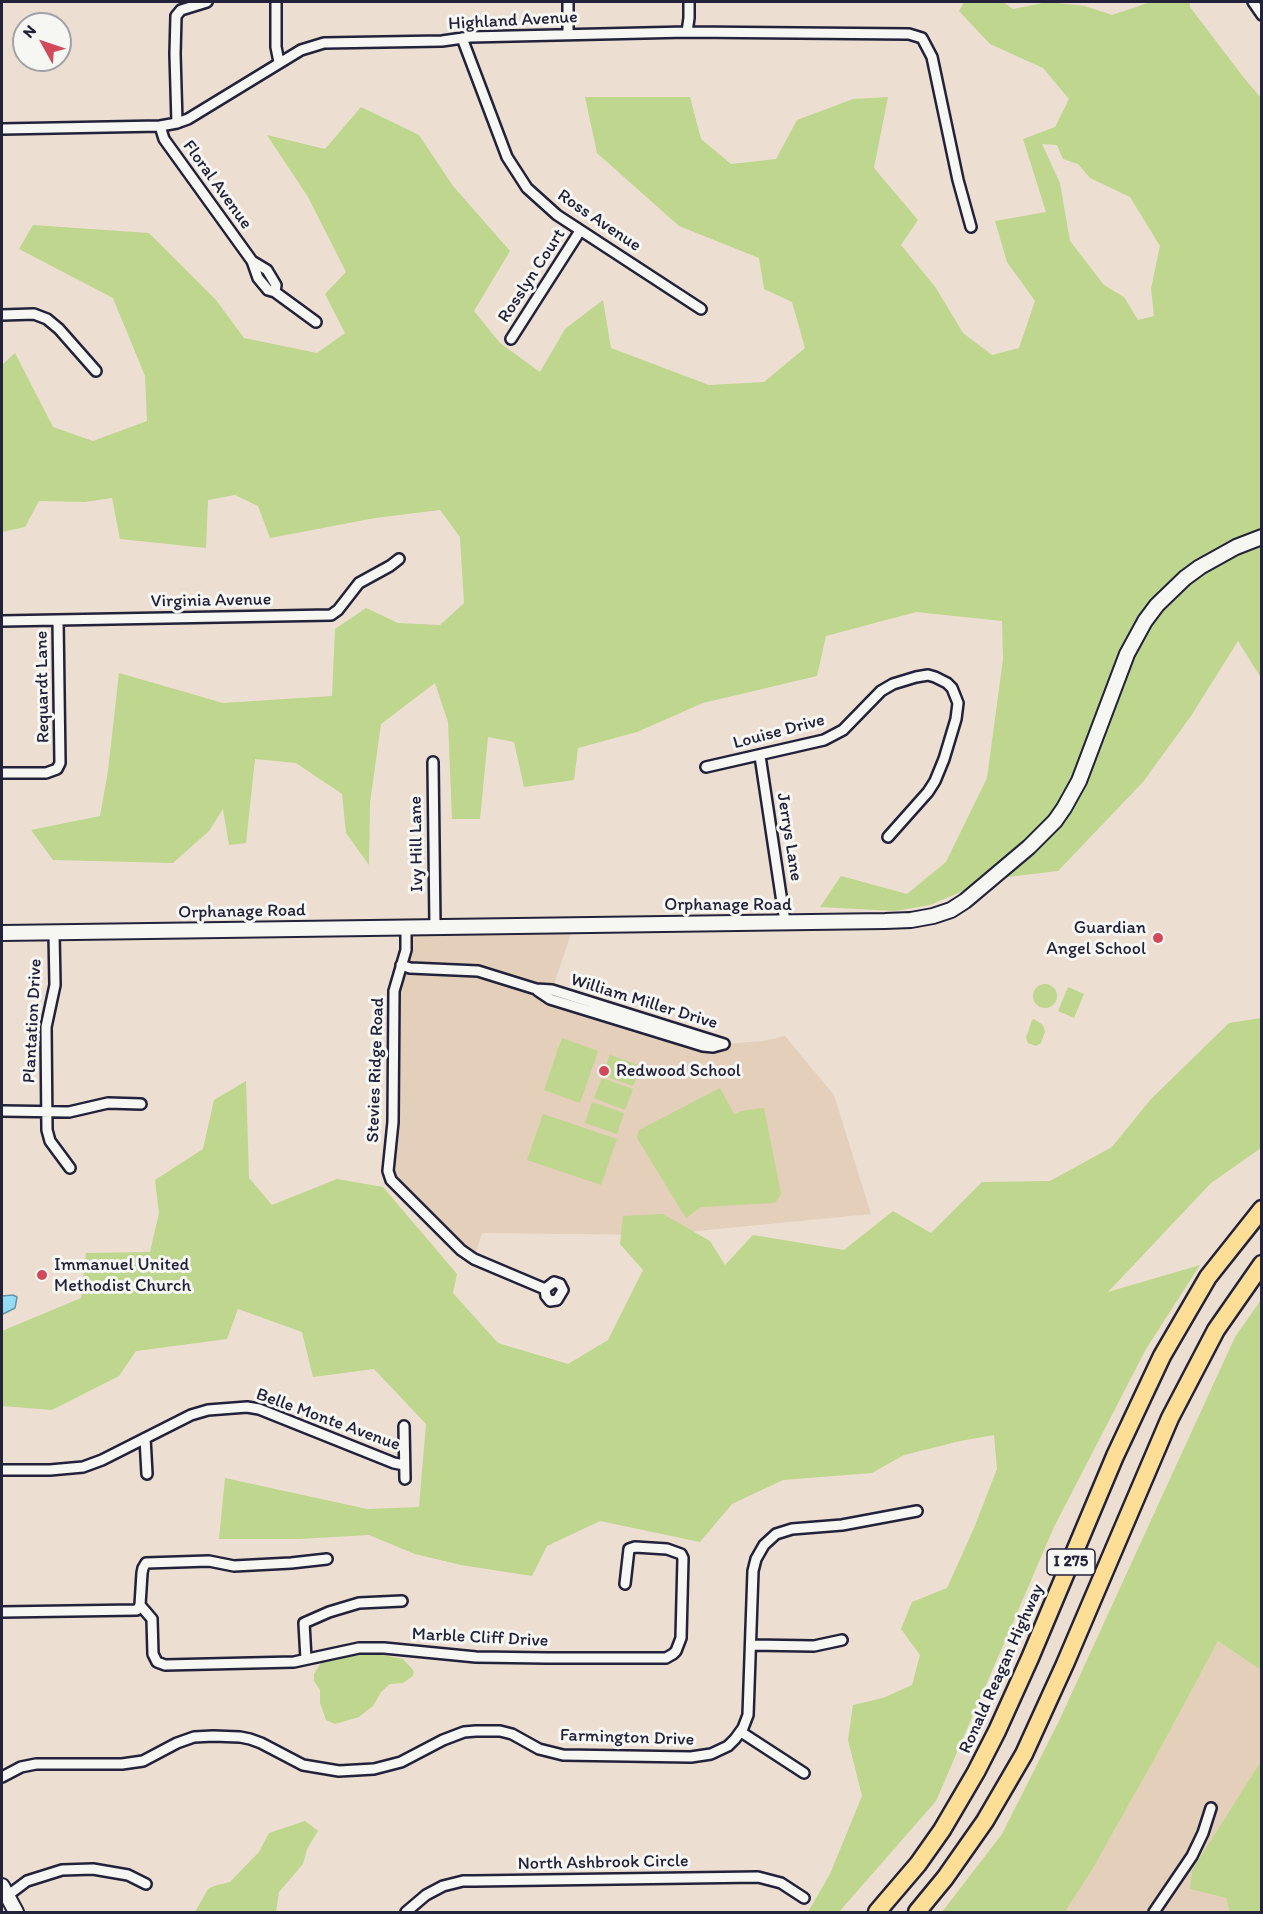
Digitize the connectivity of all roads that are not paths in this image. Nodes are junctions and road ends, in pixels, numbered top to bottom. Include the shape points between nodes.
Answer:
1 (207, 2) edge
2 (276, 2) edge
3 (568, 2) edge
4 (689, 2) edge
5 (1253, 2) edge
6 (1262, 15) edge
7 (687, 32) junction
8 (568, 34) junction
9 (462, 38) junction
10 (279, 63) junction
11 (177, 123) junction
12 (160, 126) junction
13 (2, 129) edge
14 (971, 227) dead end
15 (580, 231) junction
16 (701, 309) dead end
17 (2, 315) edge
18 (316, 322) dead end
19 (511, 339) dead end
20 (96, 371) dead end
21 (1262, 537) edge
22 (399, 559) dead end
23 (58, 620) junction
24 (2, 621) edge
25 (760, 756) junction
26 (433, 762) dead end
27 (706, 767) dead end
28 (2, 773) edge
29 (888, 837) dead end
30 (785, 922) junction
31 (406, 926) junction
32 (435, 926) junction
33 (2, 933) edge
34 (54, 933) junction
35 (401, 965) junction
36 (536, 989) junction
37 (141, 1104) dead end
38 (2, 1111) edge
39 (46, 1112) junction
40 (70, 1168) dead end
41 (1262, 1209) edge
42 (1262, 1264) edge
43 (545, 1289) dead end
44 (404, 1426) dead end
45 (145, 1438) junction
46 (404, 1465) junction
47 (2, 1470) edge
48 (147, 1474) dead end
49 (405, 1479) dead end
50 (917, 1511) dead end
51 (327, 1559) dead end
52 (625, 1584) dead end
53 (402, 1601) dead end
54 (141, 1605) junction
55 (2, 1612) edge
56 (842, 1640) dead end
57 (751, 1645) junction
58 (306, 1659) junction
59 (741, 1732) junction
60 (804, 1773) dead end
61 (2, 1777) edge
62 (1211, 1808) dead end
63 (146, 1884) dead end
64 (4, 1891) edge
65 (804, 1898) dead end
66 (16, 1912) edge
67 (406, 1912) edge
68 (877, 1912) edge
69 (917, 1912) edge
70 (1154, 1912) edge

1 - 11 street via 181,10 176,16
2 - 10 street
3 - 8 street
4 - 7 street
5 - 6 street
7 - 8 street, Highland Avenue
7 - 14 street, Highland Avenue via 909,33 922,38 932,57
8 - 9 street, Highland Avenue
9 - 10 street, Highland Avenue via 317,44
9 - 15 street, Ross Avenue via 496,131 518,176 541,202
10 - 11 street, Highland Avenue
11 - 12 street, Highland Avenue
12 - 13 street, Highland Avenue
12 - 18 street, Floral Avenue via 164,139 252,261 258,278 268,290
15 - 16 street, Ross Avenue
15 - 19 street, Rosslyn Court
17 - 20 street via 34,314 47,319
21 - 30 main road, Orphanage Road via 1200,567 1157,605 1127,654 1079,781 1064,808 1042,834 965,901 951,910 911,920
22 - 23 street, Virginia Avenue via 359,583 331,615
23 - 24 street, Virginia Avenue
23 - 28 street, Requardt Lane via 60,763 57,769 46,773
25 - 27 street, Louise Drive
25 - 29 street, Louise Drive via 834,735 893,684 928,675 942,679 952,688 958,703 944,759 928,792
25 - 30 street, Jerrys Lane
26 - 32 street, Ivy Hill Lane
30 - 32 main road, Orphanage Road
31 - 32 main road, Orphanage Road
31 - 34 main road, Orphanage Road
31 - 35 street, Stevies Ridge Road via 406,950
33 - 34 main road, Orphanage Road
34 - 39 street, Plantation Drive via 55,985 46,1027
35 - 36 street, William Miller Drive via 478,971
35 - 43 street, Stevies Ridge Road via 394,991 393,1122 388,1171 391,1180 460,1250
36 - 36 street, William Miller Drive via 550,999 703,1046 724,1044 552,990
37 - 39 street via 108,1103 82,1110
38 - 39 street
39 - 40 street, Plantation Drive via 48,1137
41 - 68 highway, Ronald Reagan Highway / I 275 via 1208,1277 1162,1356 1021,1679 976,1772 918,1864
42 - 69 highway, I 275 via 1216,1330 1170,1418 1024,1754 985,1821
44 - 46 street, Belle Monte Avenue
45 - 46 street, Belle Monte Avenue via 191,1415 247,1407
45 - 47 street, Belle Monte Avenue via 82,1467
45 - 48 street
46 - 49 street, Belle Monte Avenue
50 - 57 street via 842,1526 792,1529 770,1538 759,1551 753,1571
51 - 54 street via 234,1566 209,1561 146,1563 141,1573
52 - 58 street, Marble Cliff Drive via 630,1549 667,1549 681,1554 681,1638 673,1654 666,1658 512,1658 359,1648
53 - 58 street via 359,1603 304,1623
54 - 55 street via 137,1610
54 - 58 street, Marble Cliff Drive via 152,1619 153,1654 157,1662 165,1665
56 - 57 street via 814,1646
57 - 59 street via 749,1707
59 - 60 street
59 - 61 street, Farmington Drive via 728,1746 703,1757 563,1755 500,1731 464,1732 400,1762 374,1769 339,1771 303,1766 261,1743 240,1737 194,1737 143,1761 36,1764
62 - 70 street via 1192,1856
63 - 64 street via 128,1875 93,1869 62,1870
64 - 66 main road
65 - 67 street, North Ashbrook Circle via 781,1882 758,1877 474,1881 435,1890

